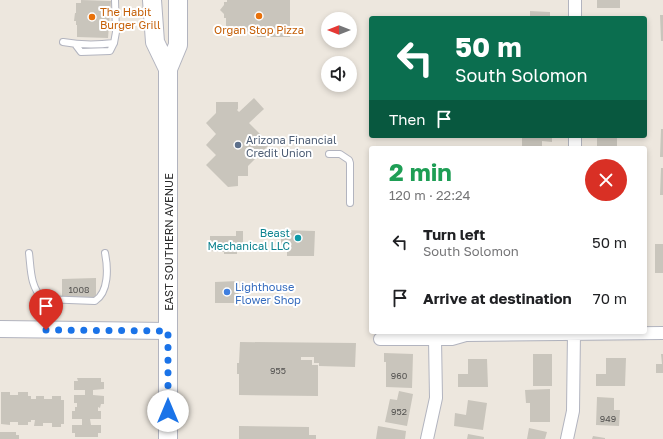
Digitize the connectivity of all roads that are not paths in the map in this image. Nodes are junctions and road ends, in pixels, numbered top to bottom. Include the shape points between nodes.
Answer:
1 (115, 0) edge
2 (152, 0) edge
3 (178, 0) edge
4 (575, 0) edge
5 (575, 16) edge
6 (63, 42) dead end
7 (168, 69) junction
8 (329, 154) dead end
9 (350, 203) dead end
10 (29, 253) dead end
11 (105, 253) dead end
12 (0, 329) edge
13 (168, 331) junction
14 (647, 333) edge
15 (663, 333) edge
16 (520, 334) edge
17 (574, 334) edge
18 (380, 339) dead end
19 (435, 339) junction
20 (168, 439) edge
21 (427, 439) edge
22 (568, 439) edge

1 - 6 lane via 116,32 110,51 81,52 75,44
2 - 7 main road, EAST SOUTHERN AVENUE via 155,42
3 - 7 main road, EAST SOUTHERN AVENUE via 178,45
4 - 5 street
7 - 13 main road, EAST SOUTHERN AVENUE
8 - 9 lane via 340,154 349,160
10 - 11 lane via 32,283 36,293 43,299 95,301 104,291 107,263
12 - 13 street
13 - 20 main road, EAST SOUTHERN AVENUE
14 - 15 street
16 - 19 street via 466,335
17 - 22 street via 573,411
18 - 19 street
19 - 21 street via 436,398

